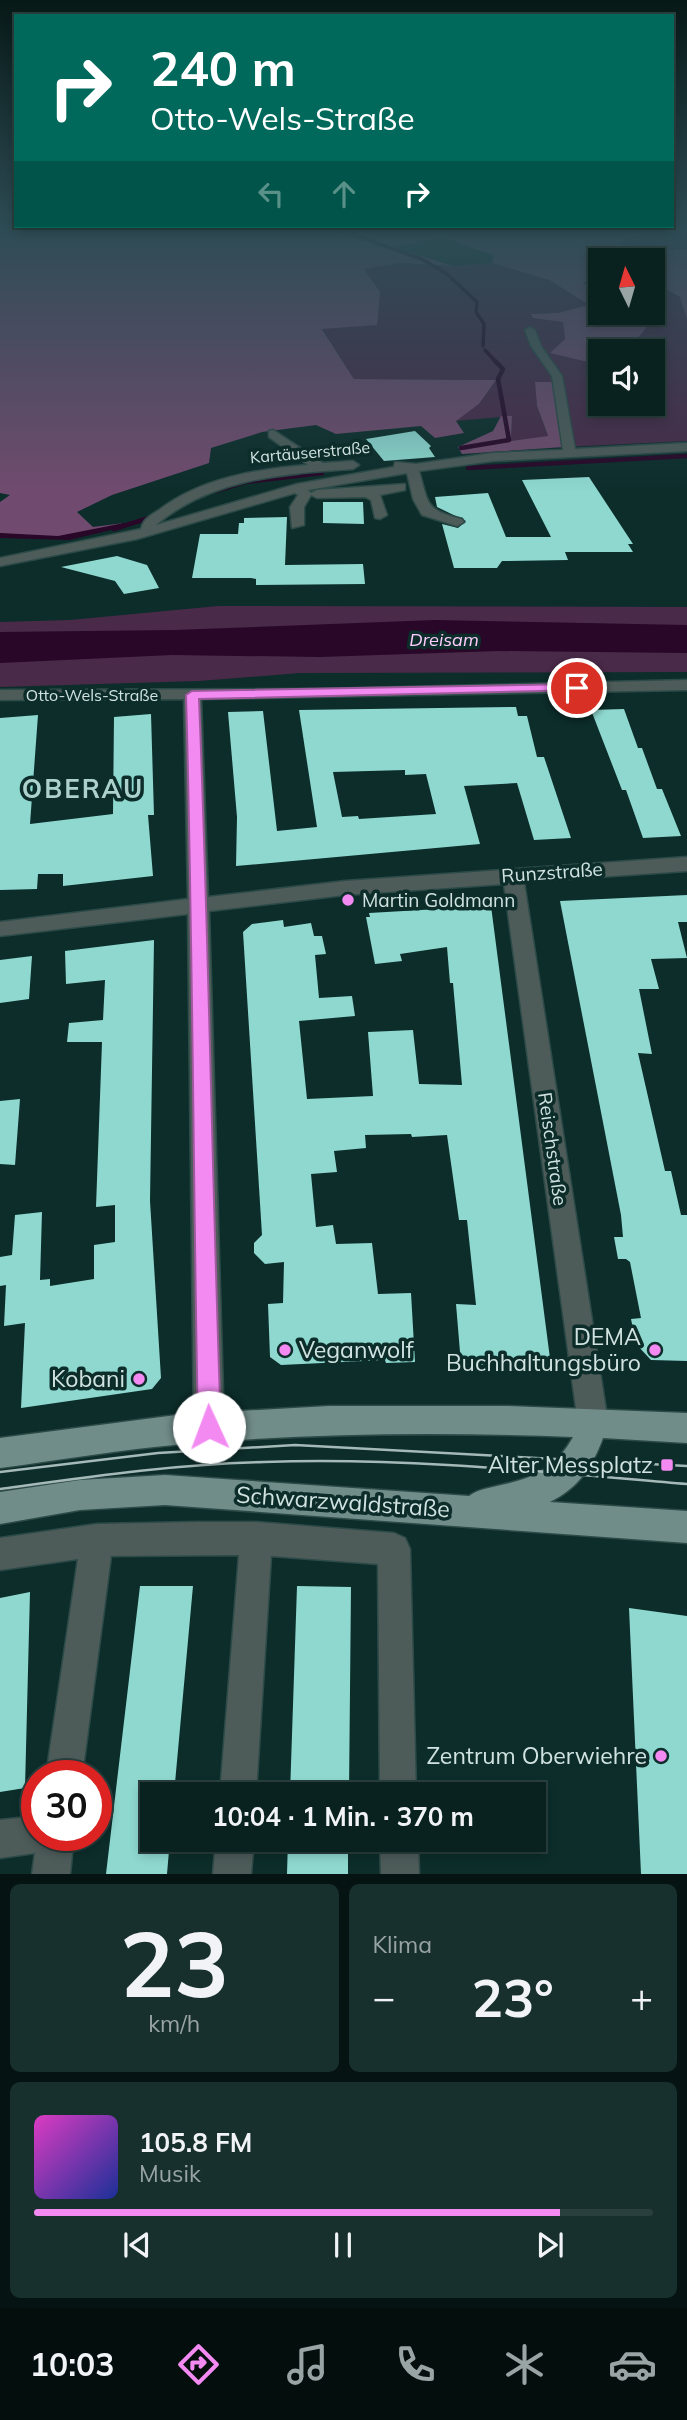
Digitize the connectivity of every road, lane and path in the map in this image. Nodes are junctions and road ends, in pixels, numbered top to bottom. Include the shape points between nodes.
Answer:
1 (530, 330) dead end
2 (273, 434) dead end
3 (687, 447) edge
4 (569, 452) junction
5 (411, 466) junction
6 (320, 467) junction
7 (400, 486) dead end
8 (301, 491) junction
9 (367, 493) junction
10 (380, 515) dead end
11 (457, 522) dead end
12 (297, 525) dead end
13 (148, 527) junction
14 (0, 562) edge
15 (687, 685) edge
16 (0, 695) edge
17 (192, 695) junction
18 (687, 864) edge
19 (513, 875) junction
20 (200, 904) junction
21 (0, 929) edge
22 (593, 1423) junction
23 (209, 1427) junction
24 (687, 1428) edge
25 (0, 1453) edge
26 (0, 1508) edge
27 (455, 1510) junction
28 (687, 1527) edge
29 (256, 1538) junction
30 (97, 1540) junction
31 (0, 1554) edge
32 (66, 1760) edge
33 (239, 1782) edge
34 (398, 1782) edge
35 (21, 1836) edge
36 (0, 1839) edge
37 (54, 1851) edge
38 (234, 1852) edge
39 (399, 1852) edge
40 (51, 1874) edge
41 (232, 1874) edge
42 (400, 1874) edge

1 - 4 street via 557,376
2 - 6 street
3 - 4 street, Kartäuserstraße
4 - 5 street, Kartäuserstraße
5 - 6 street, Kartäuserstraße
5 - 8 street, Kartäuserstraße
5 - 11 street via 423,510 434,520
6 - 13 street, Kartäuserstraße via 239,476 172,503
7 - 9 street
8 - 9 street
8 - 12 street
8 - 13 street, Kartäuserstraße
9 - 10 street via 377,498
13 - 14 street, Kartäuserstraße
15 - 17 street, Otto-Wels-Straße
16 - 17 street, Otto-Wels-Straße
17 - 20 street
18 - 19 street, Runzstraße
19 - 20 street, Runzstraße via 345,887
19 - 22 street, Reischstraße
20 - 21 street, Runzstraße
20 - 23 street
22 - 23 main road via 400,1420
22 - 24 main road
22 - 27 main road via 586,1448 569,1475 535,1492
23 - 25 main road
26 - 27 main road, Schwarzwaldstraße via 165,1490
27 - 28 main road, Schwarzwaldstraße
29 - 30 street, Schwarzwaldstraße
29 - 33 street, Schwarzwaldstraße
29 - 34 street, Schwarzwaldstraße via 394,1549
30 - 31 street, Schwarzwaldstraße
30 - 32 street
35 - 36 street
37 - 40 street
38 - 41 street
39 - 42 street

